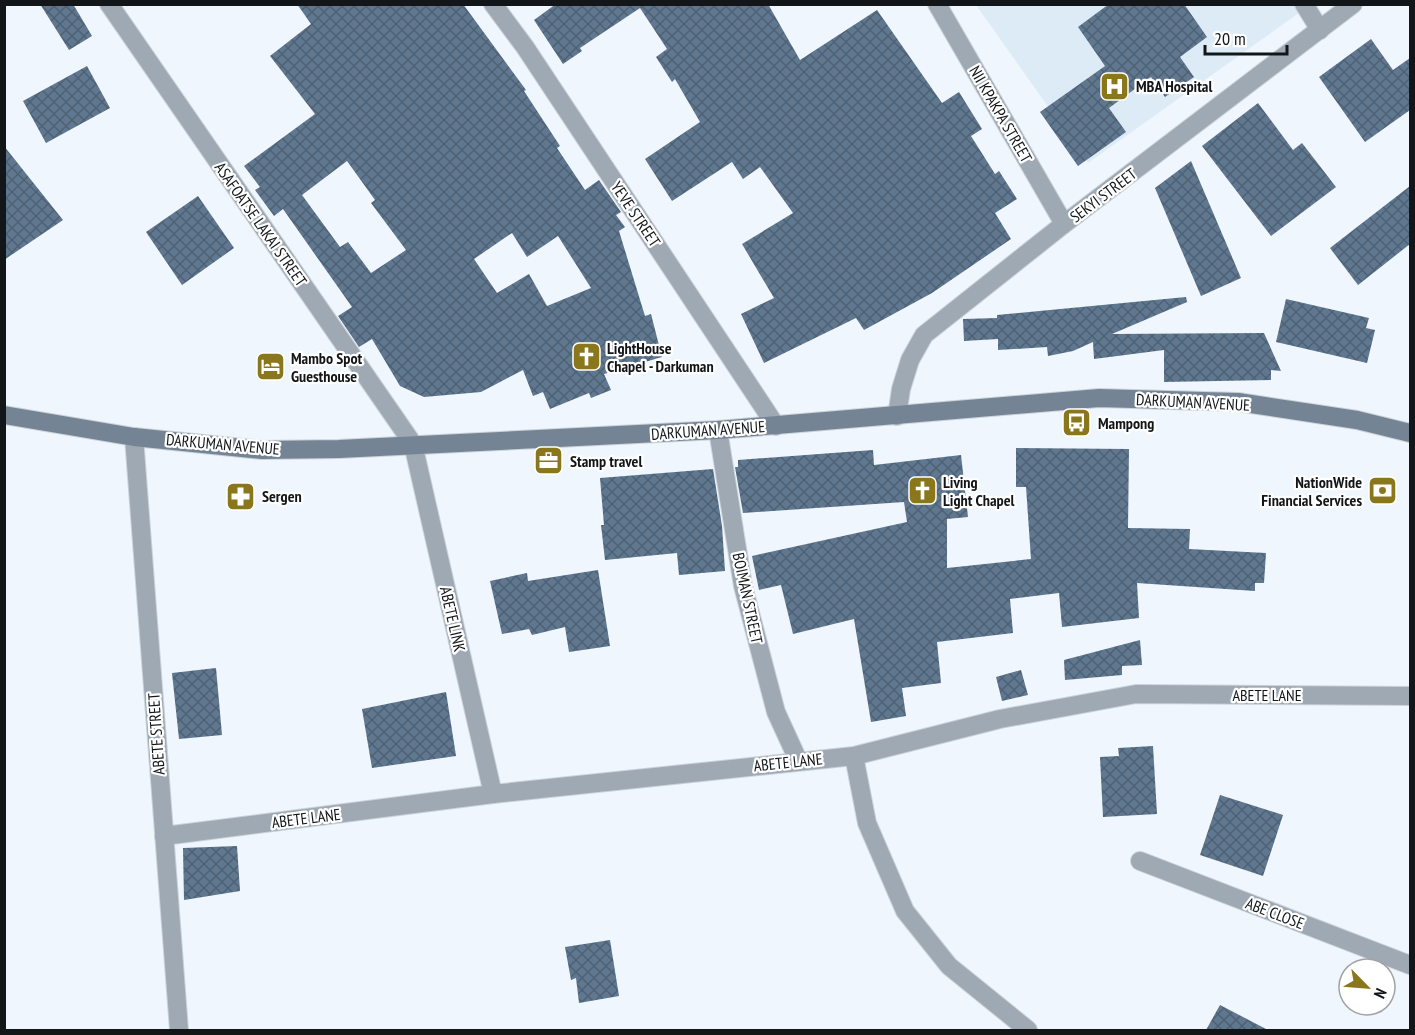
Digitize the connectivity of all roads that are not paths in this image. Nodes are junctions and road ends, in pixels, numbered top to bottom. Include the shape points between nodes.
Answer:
1 (109, 4) edge
2 (493, 4) edge
3 (937, 4) edge
4 (1304, 4) edge
5 (1353, 4) edge
6 (1320, 30) junction
7 (1064, 224) junction
8 (4, 415) edge
9 (897, 416) junction
10 (776, 426) junction
11 (718, 430) junction
12 (1410, 433) edge
13 (134, 437) junction
14 (413, 444) junction
15 (1410, 696) edge
16 (854, 756) junction
17 (798, 760) junction
18 (494, 794) junction
19 (164, 836) junction
20 (1140, 861) dead end
21 (1410, 965) edge
22 (179, 1030) edge
23 (1028, 1030) edge

1 - 14 street, ASAFOATSE LAKAI STREET
2 - 10 street, YEVE STREET
3 - 7 street, NII KPAKPA STREET
4 - 6 street
5 - 6 street, SEKYI STREET
6 - 7 street, SEKYI STREET
7 - 9 street, SEKYI STREET via 924,335 910,360
8 - 13 street, DARKUMAN AVENUE
9 - 10 street, DARKUMAN AVENUE
9 - 12 street, DARKUMAN AVENUE via 1099,398 1169,399 1238,402 1357,420
10 - 11 street, DARKUMAN AVENUE
11 - 14 street, DARKUMAN AVENUE
11 - 17 street, BOIMAN STREET via 742,586 776,712
13 - 14 street, DARKUMAN AVENUE via 262,450
13 - 19 street, ABETE STREET
14 - 18 street, ABETE LINK
15 - 16 street, ABETE LANE via 1136,694 1000,719
16 - 17 street, ABETE LANE
16 - 23 street via 867,823 905,910 950,966
17 - 18 street, ABETE LANE
18 - 19 street, ABETE LANE
19 - 22 street, ABETE STREET
20 - 21 street, ABE CLOSE

